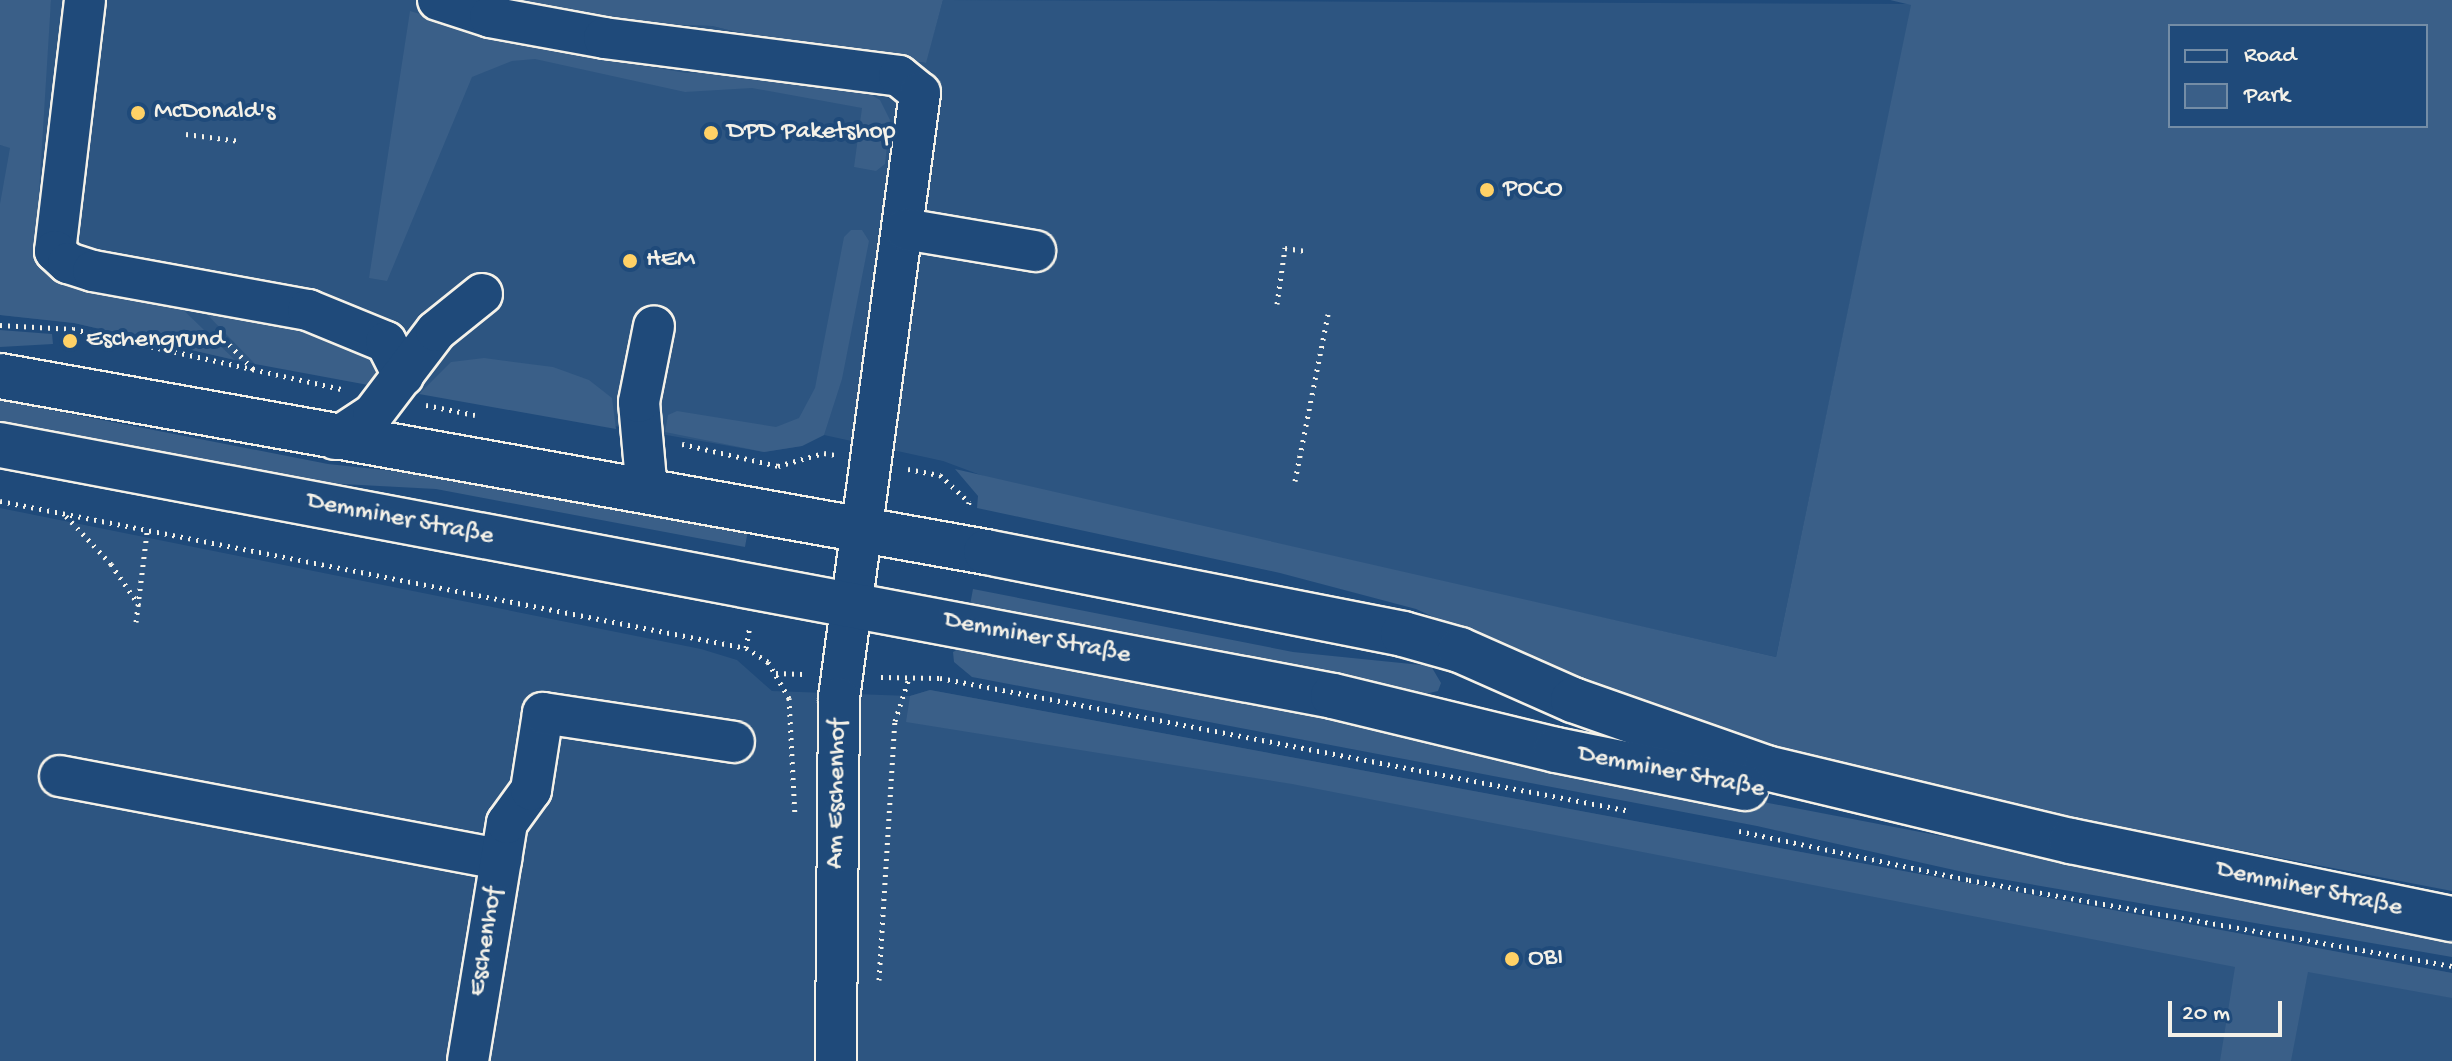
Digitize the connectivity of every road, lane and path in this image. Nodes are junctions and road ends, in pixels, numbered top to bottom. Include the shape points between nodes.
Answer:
1 (85, 0) edge
2 (438, 0) edge
3 (186, 134) dead end
4 (240, 141) dead end
5 (905, 229) junction
6 (1035, 251) dead end
7 (1306, 251) dead end
8 (482, 294) dead end
9 (1277, 304) dead end
10 (1328, 314) dead end
11 (654, 326) dead end
12 (0, 376) edge
13 (403, 376) junction
14 (335, 439) junction
15 (0, 445) edge
16 (1295, 481) dead end
17 (647, 492) junction
18 (0, 501) edge
19 (65, 516) junction
20 (863, 529) junction
21 (147, 532) junction
22 (139, 605) junction
23 (852, 605) junction
24 (136, 622) dead end
25 (776, 673) dead end
26 (734, 742) dead end
27 (60, 776) dead end
28 (1643, 813) dead end
29 (1736, 831) dead end
30 (504, 841) junction
31 (2071, 841) junction
32 (2452, 919) edge
33 (2452, 966) edge
34 (879, 989) dead end
35 (468, 1061) edge
36 (836, 1061) edge

1 - 13 street via 55,251 68,263 93,271 308,310 386,342
2 - 5 street via 490,17 604,38 899,76 914,85 921,103
3 - 4 path
5 - 6 street
5 - 20 street
7 - 9 path via 1285,248
8 - 13 street via 436,331
10 - 16 path
11 - 17 street via 639,402
12 - 14 main road, Demminer Straße
13 - 14 street via 373,414
14 - 17 main road, Demminer Straße
15 - 23 main road, Demminer Straße
17 - 20 main road, Demminer Straße
18 - 19 path
19 - 21 path
19 - 22 path via 111,564
20 - 23 street, Am Eschenhof
20 - 31 main road, Demminer Straße via 1403,634 1460,650 1692,745 1857,791 1968,812
21 - 22 path
21 - 25 path via 724,641 757,653
22 - 24 path
23 - 31 main road, Demminer Straße via 1333,696 1556,750 1802,799 1966,829
23 - 36 street, Am Eschenhof via 839,712
26 - 30 street via 543,713 531,790
27 - 30 street
28 - 34 path via 940,678 909,678 895,721
29 - 33 path via 1969,880
30 - 35 street, Eschenhof
31 - 32 main road, Demminer Straße

